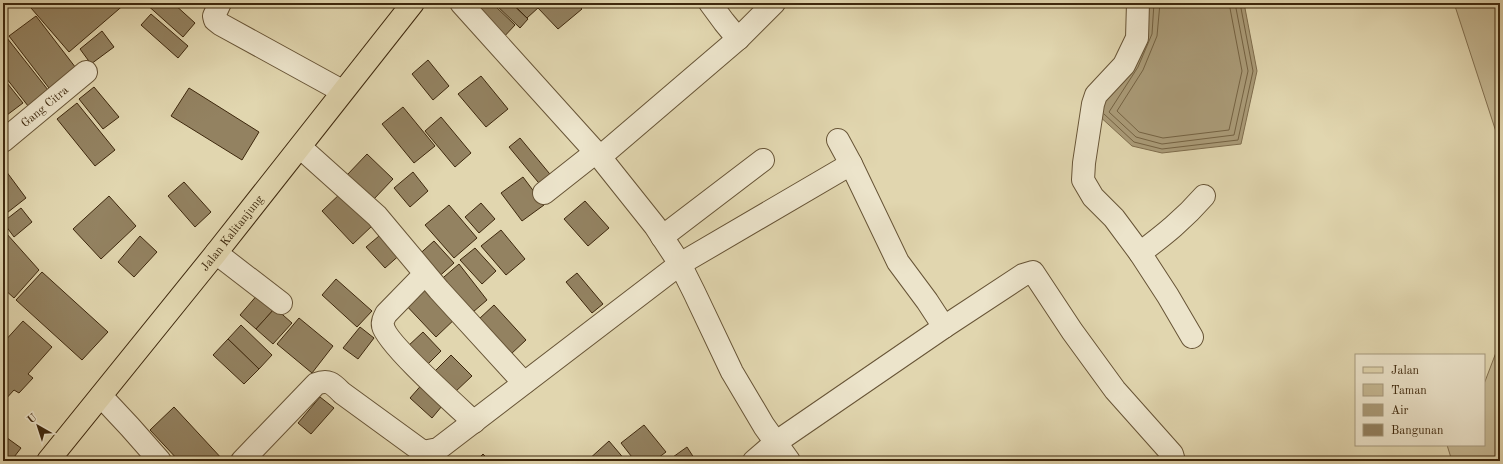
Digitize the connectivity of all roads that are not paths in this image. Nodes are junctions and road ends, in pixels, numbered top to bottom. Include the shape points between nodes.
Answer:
1 (220, 3) edge
2 (413, 3) edge
3 (461, 3) edge
4 (710, 3) edge
5 (774, 3) edge
6 (1138, 3) edge
7 (738, 39) junction
8 (86, 72) dead end
9 (342, 91) junction
10 (838, 140) dead end
11 (3, 141) edge
12 (300, 147) junction
13 (598, 155) junction
14 (763, 160) dead end
15 (851, 164) junction
16 (544, 193) dead end
17 (1204, 196) dead end
18 (662, 237) junction
19 (216, 252) junction
20 (1140, 253) junction
21 (680, 264) junction
22 (425, 274) junction
23 (281, 303) dead end
24 (944, 327) junction
25 (1192, 338) dead end
26 (524, 383) junction
27 (101, 396) junction
28 (474, 422) junction
29 (775, 443) junction
30 (48, 461) edge
31 (160, 461) edge
32 (242, 461) edge
33 (754, 461) edge
34 (789, 461) edge
35 (1174, 461) edge

1 - 9 street via 214,16 220,24
2 - 9 main road, Jalan Kalitanjung
3 - 13 street
4 - 7 street
5 - 7 street
6 - 20 street via 1137,38 1124,65 1096,95 1093,104 1083,180 1093,197 1114,218
7 - 13 street
8 - 11 street, Gang Citra
9 - 12 main road, Jalan Kalitanjung
10 - 15 street
12 - 19 main road, Jalan Kalitanjung
12 - 22 street via 377,216
13 - 16 street
13 - 18 street
14 - 18 street
15 - 21 street
15 - 24 street via 898,262
17 - 20 street via 1166,234
18 - 21 street
19 - 23 street
19 - 27 main road, Jalan Kalitanjung
20 - 25 street
21 - 26 street
21 - 29 street via 732,372
22 - 26 street
22 - 28 street via 386,314 383,326 387,335 402,352
24 - 29 street
24 - 35 street via 1024,275 1033,272 1111,384 1172,454
26 - 28 street
27 - 30 main road, Jalan Kalitanjung
27 - 31 street
28 - 32 street via 438,449 423,452 331,383 324,381 316,384
29 - 33 street
29 - 34 street

